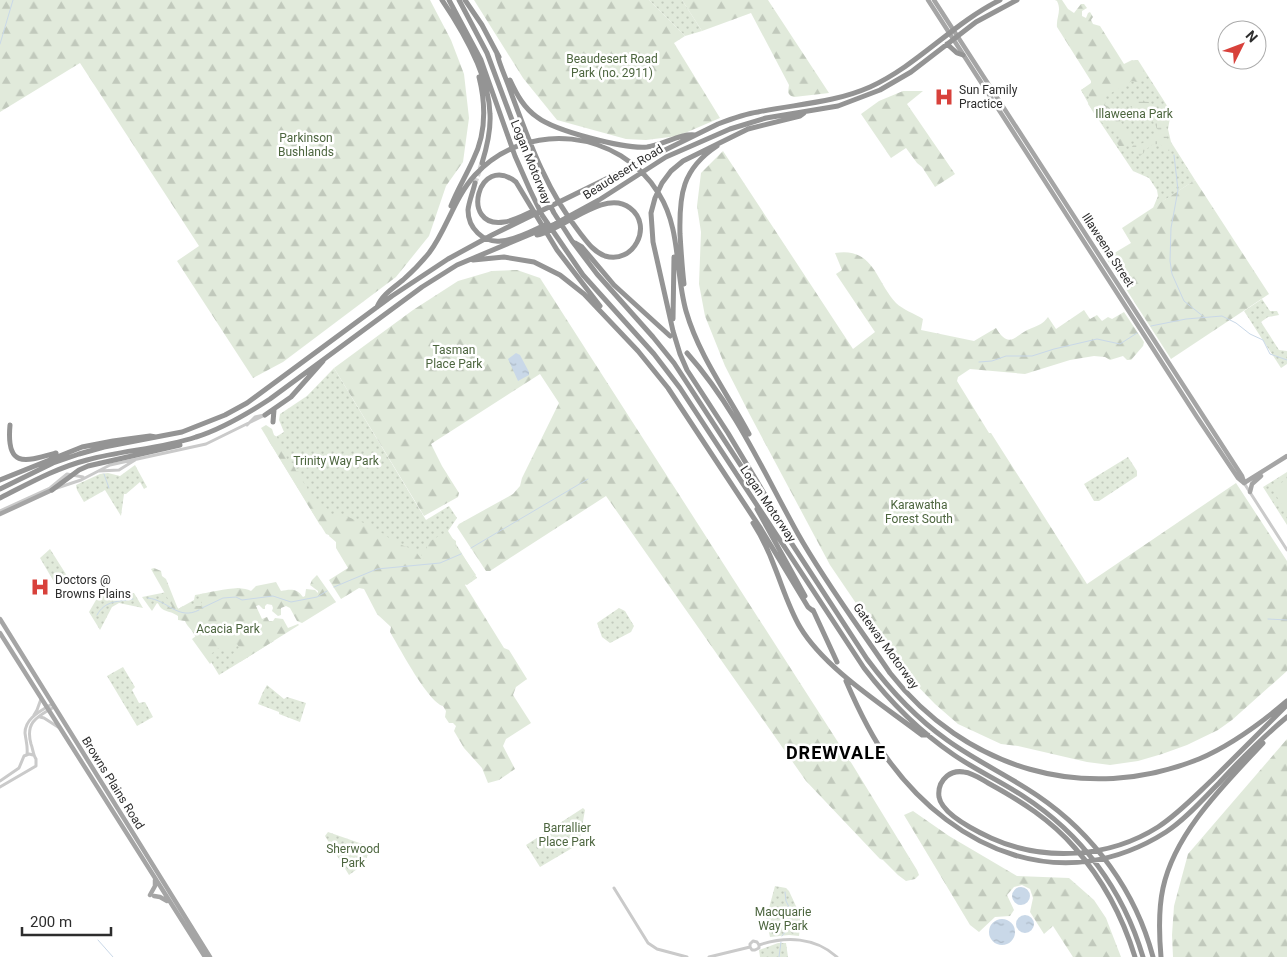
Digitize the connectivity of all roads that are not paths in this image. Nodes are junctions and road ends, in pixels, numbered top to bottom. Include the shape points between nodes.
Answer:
1 (442, 0) edge
2 (449, 0) edge
3 (459, 0) edge
4 (465, 0) edge
5 (928, 0) edge
6 (934, 0) edge
7 (1000, 0) edge
8 (1016, 0) edge
9 (951, 31) junction
10 (955, 37) junction
11 (947, 44) junction
12 (497, 54) junction
13 (964, 55) junction
14 (473, 57) junction
15 (805, 112) junction
16 (1008, 120) junction
17 (696, 135) junction
18 (727, 138) junction
19 (482, 163) tunnel mouth
20 (475, 183) tunnel mouth
21 (579, 214) junction
22 (526, 216) junction
23 (448, 221) junction
24 (535, 233) junction
25 (572, 242) junction
26 (676, 246) junction
27 (457, 265) junction
28 (377, 307) junction
29 (686, 310) junction
30 (604, 315) junction
31 (671, 334) junction
32 (687, 353) dead end
33 (324, 359) junction
34 (1170, 365) junction
35 (1167, 370) junction
36 (274, 410) junction
37 (265, 415) joint
38 (1199, 415) junction
39 (274, 422) dead end
40 (10, 425) dead end
41 (159, 438) junction
42 (194, 438) junction
43 (74, 450) junction
44 (754, 451) junction
45 (1287, 456) edge
46 (136, 460) junction
47 (117, 463) junction
48 (1271, 466) junction
49 (122, 469) junction
50 (98, 471) junction
51 (74, 475) junction
52 (84, 477) junction
53 (0, 480) edge
54 (1244, 483) junction
55 (0, 489) edge
56 (52, 490) junction
57 (1250, 492) junction
58 (737, 495) junction
59 (0, 498) edge
60 (754, 502) junction
61 (0, 513) edge
62 (785, 534) junction
63 (1287, 550) edge
64 (813, 611) junction
65 (0, 621) edge
66 (1, 636) edge
67 (837, 662) dead end
68 (846, 681) dead end
69 (40, 699) junction
70 (1287, 700) edge
71 (1287, 705) edge
72 (54, 706) junction
73 (47, 709) junction
74 (32, 717) junction
75 (1287, 717) edge
76 (38, 718) junction
77 (58, 727) junction
78 (928, 736) junction
79 (27, 754) junction
80 (34, 756) junction
81 (22, 761) junction
82 (30, 769) junction
83 (0, 781) edge
84 (0, 787) edge
85 (155, 879) junction
86 (614, 888) dead end
87 (170, 903) junction
88 (759, 945) junction
89 (750, 947) junction
90 (205, 957) edge
91 (210, 957) edge
92 (687, 957) edge
93 (709, 957) edge
94 (838, 957) edge
95 (1135, 957) edge
96 (1142, 957) edge
97 (1153, 957) edge
98 (1161, 957) edge

1 - 14 highway
2 - 60 highway, Logan Motorway via 481,60 515,156 542,215 583,275 671,376
3 - 25 highway, Logan Motorway via 487,53 534,176
4 - 12 highway
5 - 9 main road
6 - 9 main road
7 - 9 highway, Beaudesert Road
8 - 10 highway, Beaudesert Road
9 - 10 main road, Illaweena Street
9 - 17 highway, Beaudesert Road via 900,70 861,91 831,100 750,114
10 - 11 highway, Beaudesert Road
10 - 13 main road, Illaweena Street
10 - 16 main road, Illaweena Street
11 - 13 highway
11 - 15 highway, Beaudesert Road via 911,72 880,90 847,103
12 - 17 highway via 520,100 536,117 549,124 635,147
12 - 21 highway via 540,169 574,225 593,248 611,257 630,252 639,238 640,224 636,215 622,203 608,202
13 - 16 main road, Illaweena Street
14 - 19 highway via 484,84 490,112 489,135
14 - 23 highway via 482,92 483,126 477,152 453,201
15 - 18 highway via 800,116 754,126
15 - 21 highway, Beaudesert Road via 766,118 730,129 676,152
16 - 34 main road, Illaweena Street
16 - 35 main road, Illaweena Street
17 - 22 highway, Beaudesert Road
18 - 29 highway via 695,165 686,179 681,197
18 - 31 highway via 683,161 668,175 655,198 651,230
20 - 24 highway via 468,215 480,235 503,241
21 - 24 highway
21 - 24 highway, Beaudesert Road
22 - 28 highway, Beaudesert Road via 434,267
22 - 30 highway via 504,222 489,220 478,206 480,187 495,176 506,176 516,182 557,250
23 - 26 highway via 472,179 486,164 506,151 536,140 586,140 611,149 648,177 663,199
23 - 28 highway via 428,254 381,299
24 - 27 highway, Beaudesert Road
25 - 31 highway via 582,248 614,285
25 - 62 highway, Logan Motorway via 674,363
26 - 29 highway
26 - 31 highway via 672,307 674,328
27 - 30 highway via 496,257 540,264 567,279
27 - 33 highway, Beaudesert Road via 422,286
28 - 41 highway, Beaudesert Road via 235,410 205,424
29 - 44 highway via 698,344 754,444
30 - 58 highway via 668,388
31 - 62 highway via 688,370 781,522
32 - 44 highway, Gateway Motorway via 720,395
33 - 36 highway
33 - 42 highway, Beaudesert Road via 260,406
34 - 35 main road
34 - 38 main road, Illaweena Street
35 - 38 main road, Illaweena Street
36 - 37 highway
36 - 39 highway
37 - 46 street via 206,444
38 - 54 main road, Illaweena Street
40 - 43 highway via 10,446 21,460
41 - 43 highway via 150,436 102,442
41 - 55 highway via 78,454
42 - 51 highway via 165,449 88,466
42 - 59 highway via 76,463
43 - 53 highway
44 - 70 highway, Gateway Motorway via 808,551 901,687 949,731 996,758 1024,768 1076,778 1106,779 1152,773 1200,758 1226,745 1254,728
45 - 48 main road
46 - 47 street
46 - 49 street
47 - 49 street
47 - 50 street
48 - 54 main road
48 - 57 main road via 1255,480
49 - 50 street
50 - 52 street
51 - 52 street
51 - 56 highway
51 - 61 street via 67,474 50,488
52 - 56 street
54 - 57 street, Illaweena Street
56 - 61 main road
57 - 63 street, Illaweena Street
58 - 64 highway
58 - 78 highway via 765,546 795,619 810,642 834,668 922,735
60 - 64 highway
60 - 78 highway, Logan Motorway via 864,668 892,703
62 - 97 highway, Logan Motorway via 862,653 905,704 958,748 1053,806 1095,846 1128,895
64 - 67 highway
65 - 72 main road, Browns Plains Road
66 - 69 main road, Browns Plains Road
68 - 75 highway via 865,723 888,760 915,792 946,820 980,842 1012,855 1050,862 1080,862 1113,856 1146,843 1181,820
69 - 73 main road, Browns Plains Road
69 - 74 street
71 - 95 highway via 1175,815 1146,834 1108,848 1075,854 1047,853 997,840 944,807 939,794 942,782 952,773 967,772 1027,806 1060,832 1088,864 1104,887 1126,930
72 - 73 street
72 - 91 main road, Browns Plains Road
73 - 74 street
73 - 76 street
73 - 77 main road, Browns Plains Road
74 - 79 street via 26,730
75 - 98 highway via 1201,813 1176,851 1162,894 1159,923
76 - 77 street
76 - 80 street via 29,732
77 - 85 main road, Browns Plains Road
78 - 96 highway, Logan Motorway via 1035,804 1072,835 1118,895
79 - 80 street
79 - 81 street
80 - 82 street via 36,764
81 - 82 street via 24,767
81 - 83 street via 17,770
82 - 84 street
85 - 87 main road, Browns Plains Road
85 - 87 main road via 152,895
86 - 92 street via 652,946
87 - 90 main road, Browns Plains Road
88 - 89 street via 755,950
88 - 89 street via 753,941
88 - 94 street via 797,939 815,944
89 - 93 street

